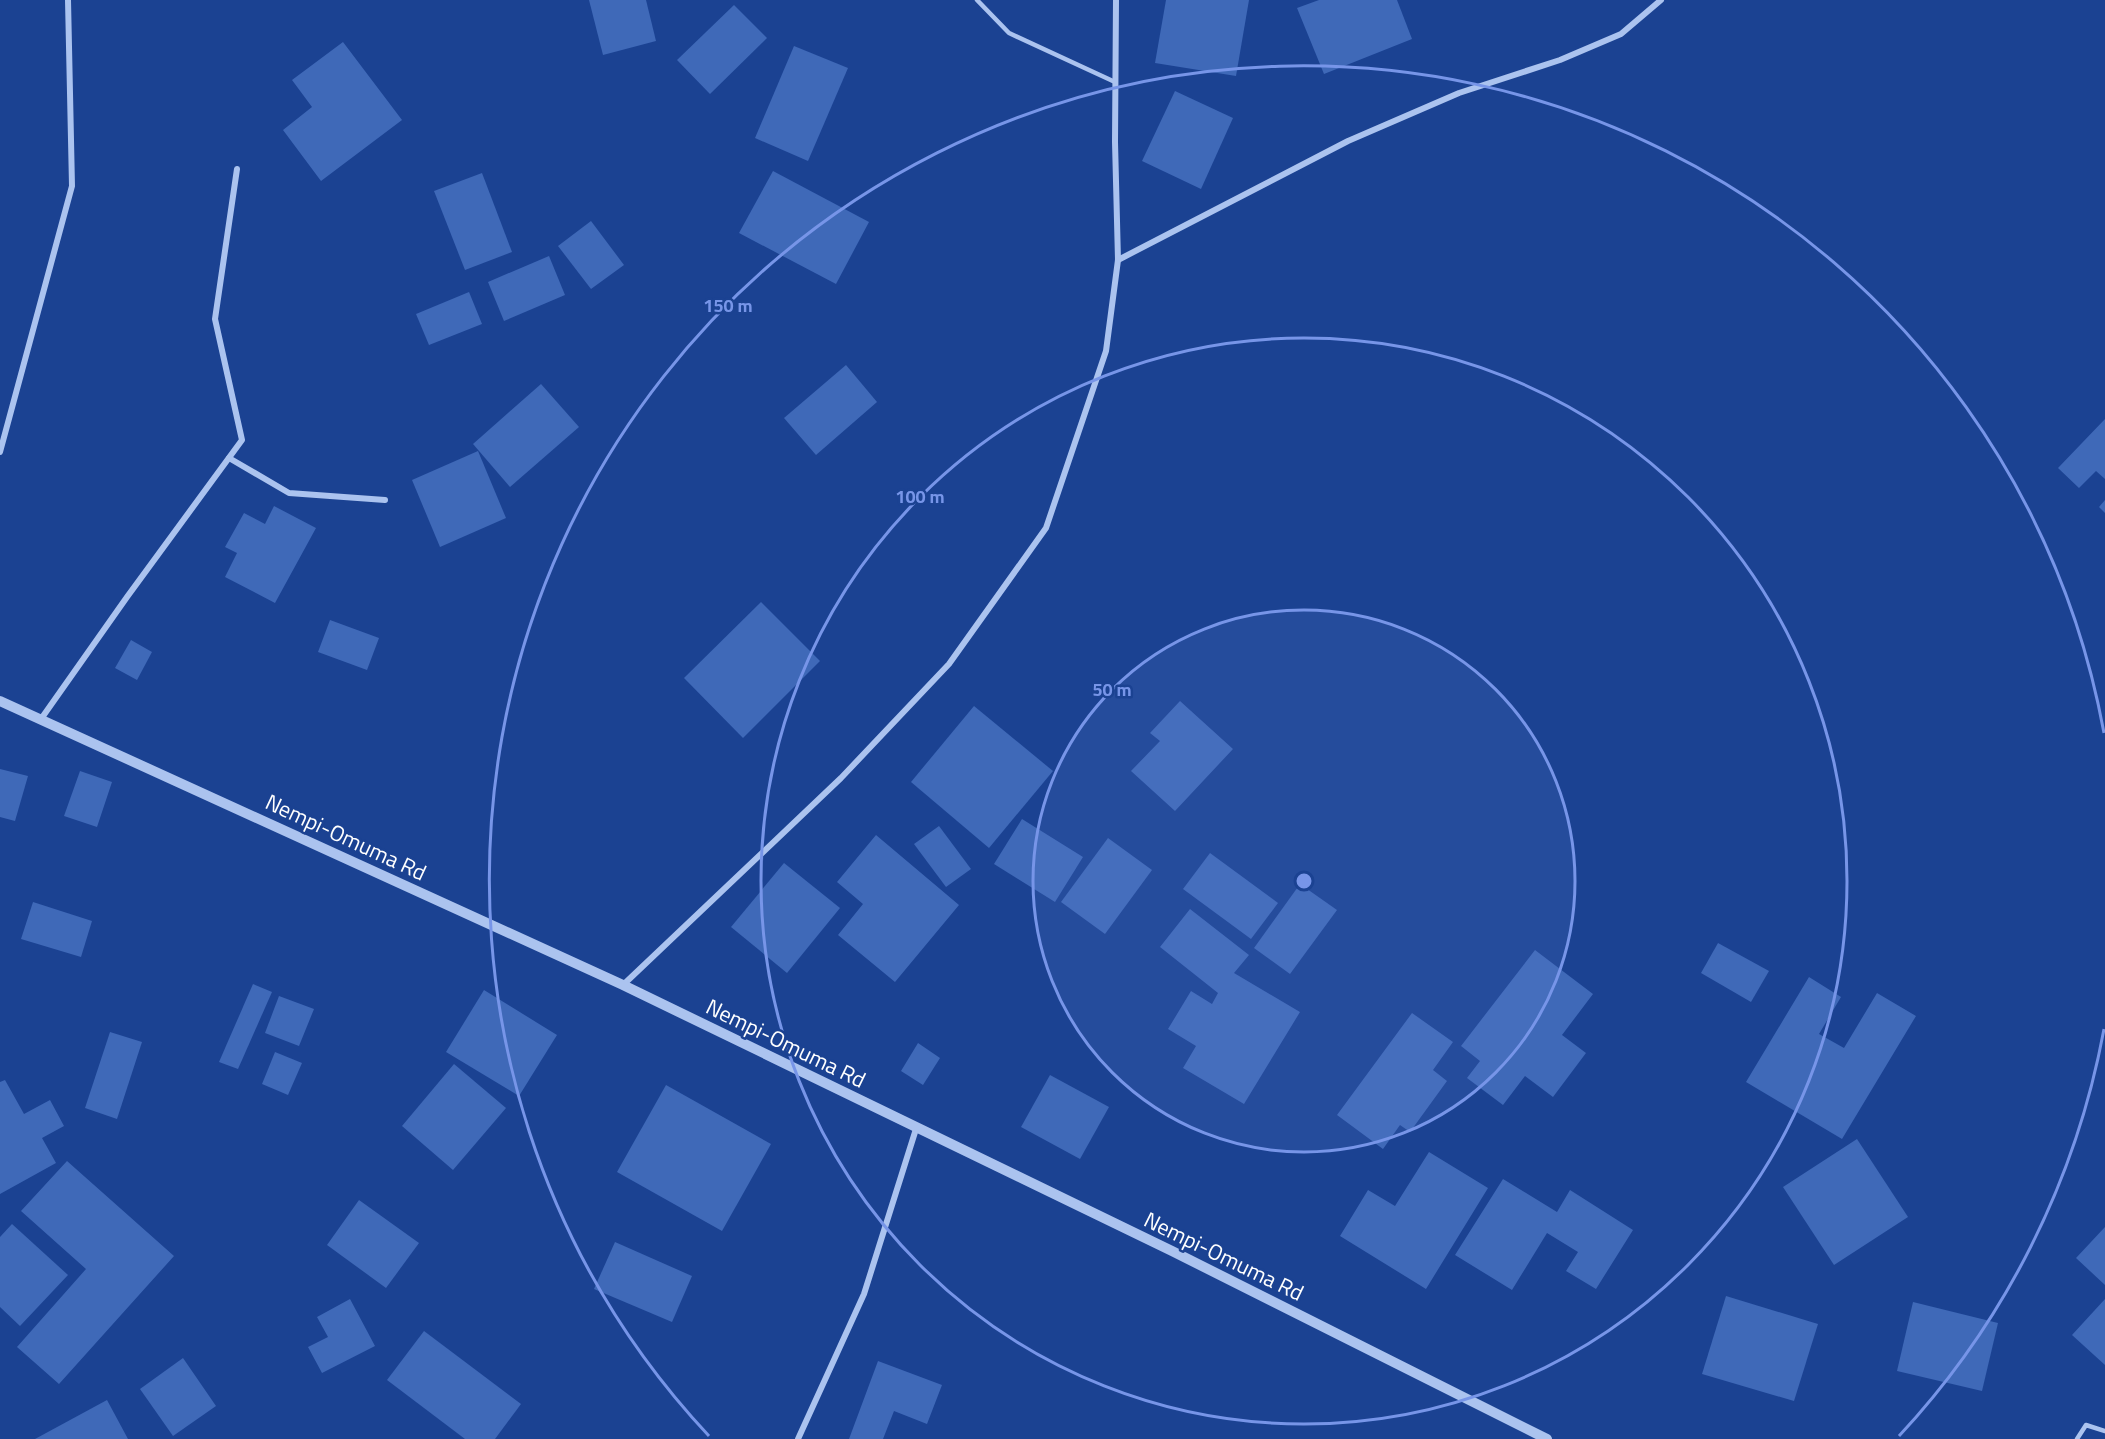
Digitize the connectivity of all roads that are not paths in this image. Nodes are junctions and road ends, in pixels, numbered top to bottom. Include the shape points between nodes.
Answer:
1 (68, 0) edge
2 (977, 0) edge
3 (1116, 0) edge
4 (1660, 0) edge
5 (1115, 81) junction
6 (237, 169) dead end
7 (1118, 260) junction
8 (0, 452) edge
9 (229, 458) junction
10 (385, 500) dead end
11 (0, 701) edge
12 (41, 719) junction
13 (623, 985) junction
14 (916, 1129) junction
15 (2105, 1431) edge
16 (798, 1439) edge
17 (1547, 1439) edge
18 (2077, 1439) edge

1 - 8 street via 72,186
2 - 5 lane via 1009,33
3 - 5 street
4 - 7 street via 1621,34 1560,60 1459,93 1348,141
5 - 7 street
6 - 9 street via 215,320 242,440
7 - 13 street via 1106,351 1046,528 950,664 841,778
9 - 10 street via 289,493
9 - 12 street
11 - 12 street, Nempi-Omuma Rd
12 - 13 street, Nempi-Omuma Rd
13 - 14 street, Nempi-Omuma Rd
14 - 16 street via 864,1294
14 - 17 street, Nempi-Omuma Rd via 1172,1251
15 - 18 lane via 2086,1425

